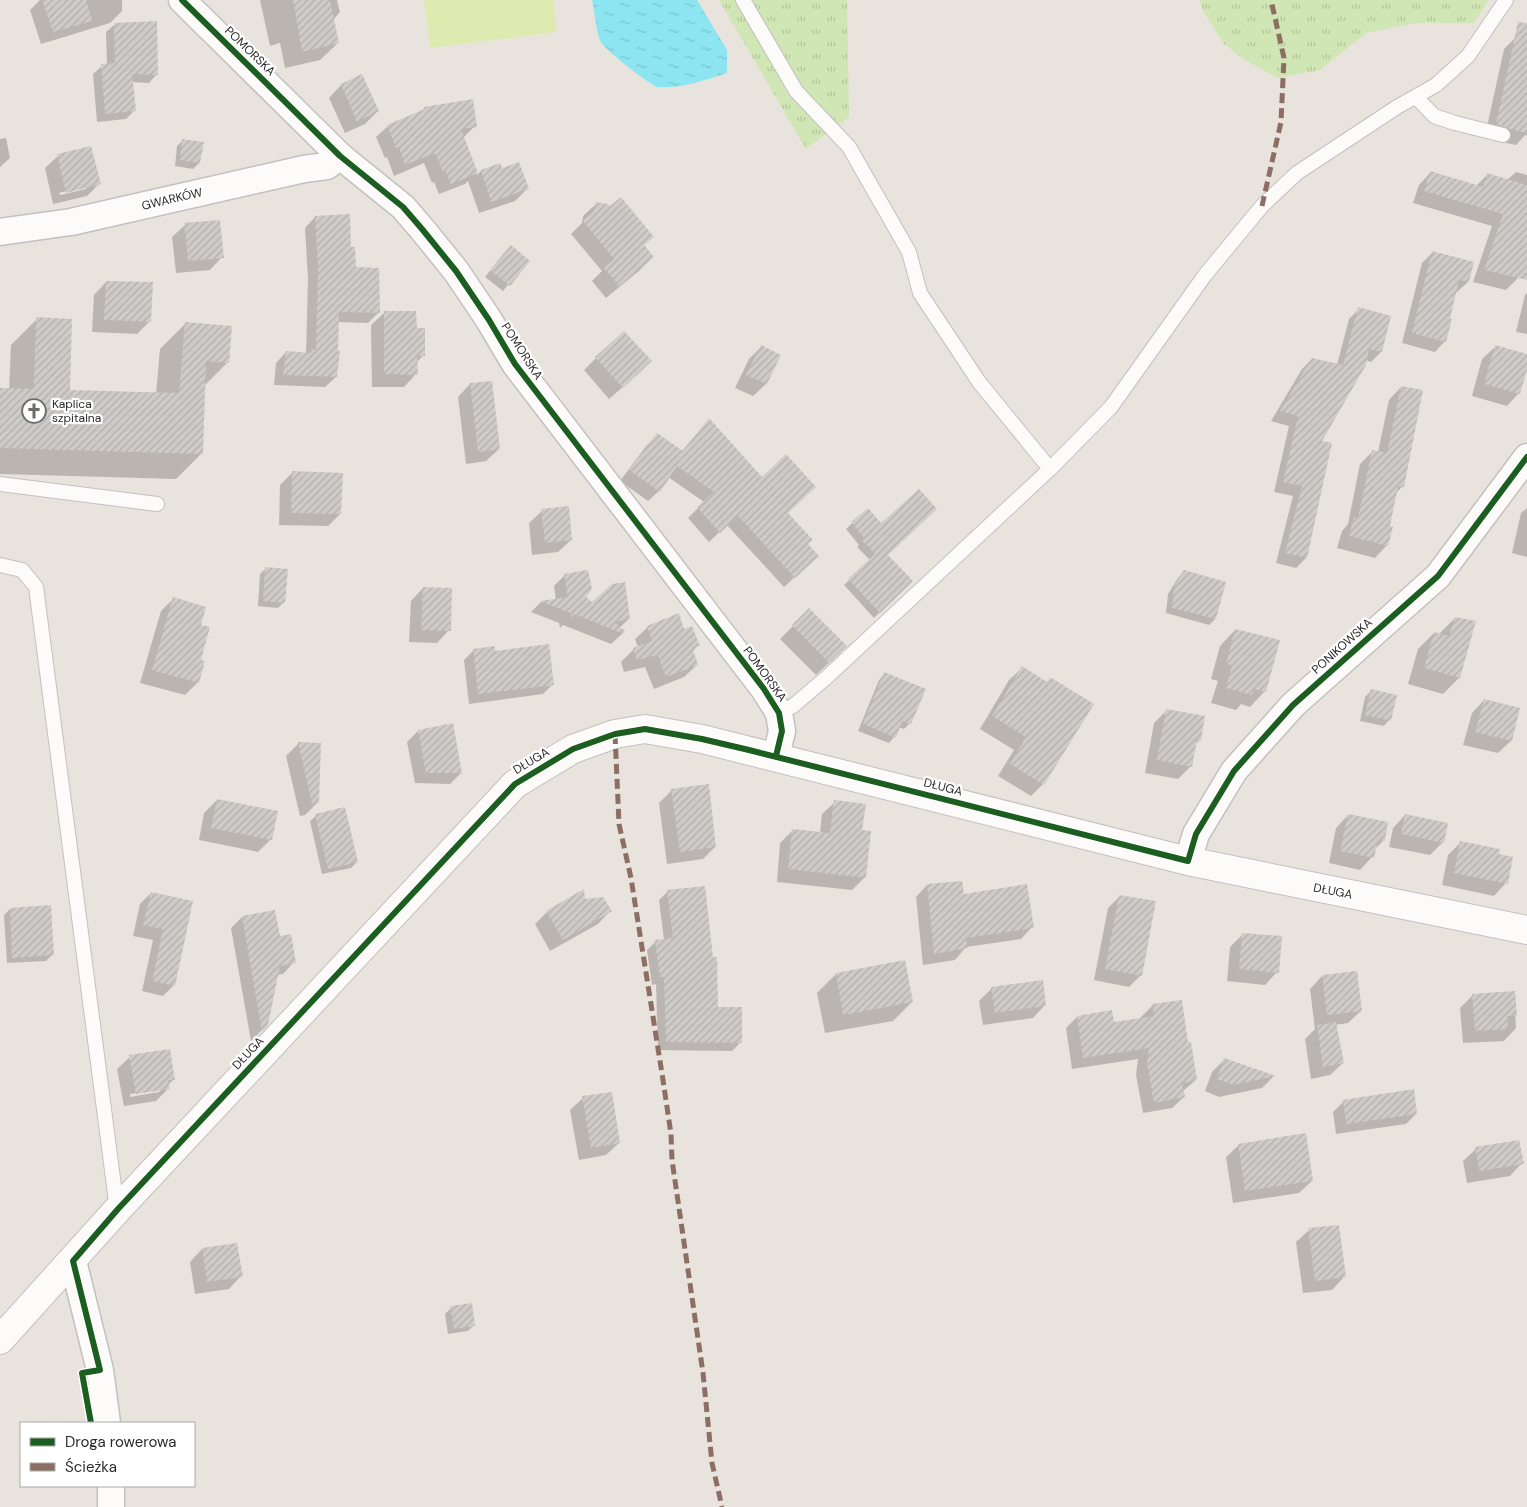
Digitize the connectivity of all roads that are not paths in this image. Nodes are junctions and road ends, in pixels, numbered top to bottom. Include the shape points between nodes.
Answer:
1 (182, 0) edge
2 (743, 0) edge
3 (1506, 0) edge
4 (1416, 97) junction
5 (1503, 135) dead end
6 (340, 156) junction
7 (0, 232) edge
8 (1527, 457) edge
9 (1050, 469) junction
10 (0, 484) edge
11 (157, 504) dead end
12 (0, 565) edge
13 (779, 713) junction
14 (776, 756) junction
15 (1188, 862) junction
16 (1527, 930) edge
17 (118, 1210) junction
18 (73, 1261) junction
19 (0, 1340) edge
20 (107, 1422) edge
21 (111, 1487) edge
22 (111, 1507) edge

1 - 6 street, POMORSKA
2 - 9 lane via 796,91 849,147 909,252 920,293 978,382
3 - 4 lane via 1468,56 1436,85
4 - 5 lane via 1434,116
4 - 9 lane via 1397,106 1297,174 1262,206 1205,275 1111,407
6 - 7 street, GWARKÓW via 327,166 71,222
6 - 13 street, POMORSKA via 403,207 456,271 515,364 764,689
8 - 15 street, PONIKOWSKA via 1438,576 1293,705 1234,770 1196,834
9 - 13 lane via 826,678 794,706
10 - 11 lane
12 - 17 lane via 22,570 36,587
13 - 14 street, POMORSKA via 782,731
14 - 15 street, DŁUGA
14 - 17 street, DŁUGA via 645,729 615,734 573,749 515,784
15 - 16 street, DŁUGA
17 - 18 street, DŁUGA
18 - 19 street, DŁUGA
18 - 20 street via 100,1370
21 - 22 street

